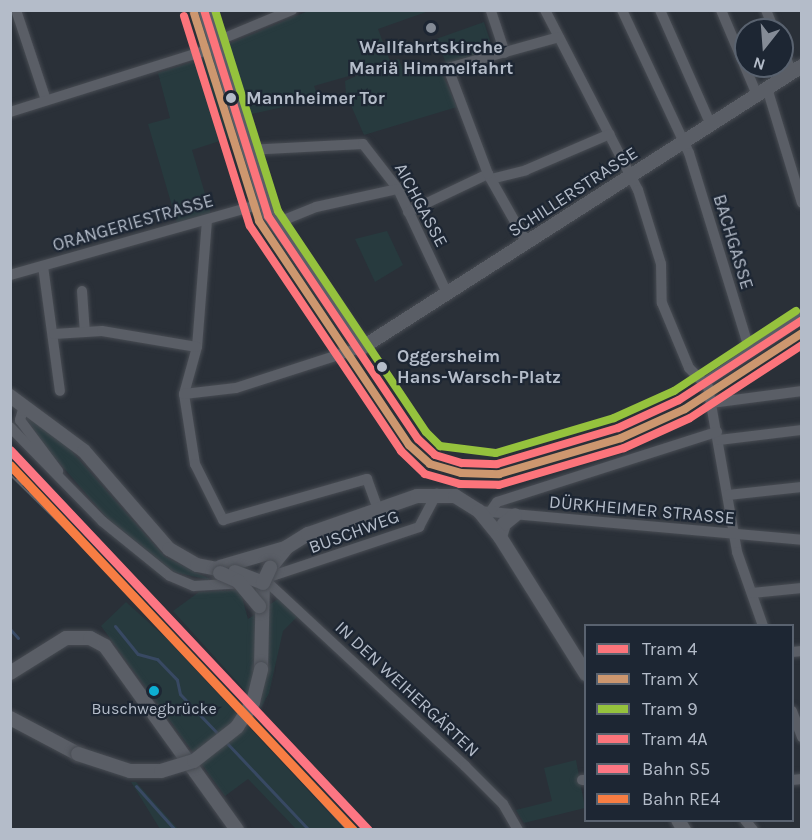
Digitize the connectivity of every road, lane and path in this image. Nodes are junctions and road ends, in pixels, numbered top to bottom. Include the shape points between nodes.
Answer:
1 (16, 10) edge
2 (205, 10) edge
3 (292, 10) edge
4 (545, 10) edge
5 (622, 10) edge
6 (660, 10) edge
7 (721, 10) edge
8 (491, 11) edge
9 (559, 38) junction
10 (216, 44) junction
11 (505, 53) junction
12 (796, 69) edge
13 (759, 90) junction
14 (46, 100) junction
15 (10, 112) edge
16 (709, 121) junction
17 (610, 134) junction
18 (681, 139) junction
19 (248, 150) junction
20 (490, 176) junction
21 (632, 176) junction
22 (398, 189) junction
23 (264, 203) junction
24 (801, 203) edge
25 (408, 212) junction
26 (207, 220) junction
27 (274, 224) junction
28 (527, 243) junction
29 (43, 266) junction
30 (10, 275) edge
31 (82, 291) dead end
32 (447, 292) junction
33 (801, 317) edge
34 (85, 330) junction
35 (54, 334) junction
36 (197, 347) junction
37 (363, 347) junction
38 (750, 351) junction
39 (704, 383) junction
40 (60, 391) dead end
41 (801, 391) edge
42 (184, 394) junction
43 (10, 396) edge
44 (711, 403) junction
45 (24, 406) junction
46 (10, 427) edge
47 (801, 430) edge
48 (718, 436) junction
49 (62, 480) junction
50 (801, 487) edge
51 (437, 493) junction
52 (728, 495) junction
53 (378, 510) junction
54 (484, 512) junction
55 (514, 515) junction
56 (734, 534) junction
57 (500, 537) junction
58 (801, 540) edge
59 (287, 547) junction
60 (217, 570) junction
61 (266, 577) junction
62 (801, 588) edge
63 (752, 593) junction
64 (259, 606) junction
65 (762, 624) edge
66 (584, 672) edge
67 (12, 674) edge
68 (796, 715) edge
69 (12, 716) edge
70 (801, 737) edge
71 (237, 830) edge
72 (518, 830) edge

1 - 14 street
2 - 10 street
3 - 10 street
4 - 9 street
5 - 18 street, BACHGASSE
6 - 16 street
7 - 13 street
8 - 11 street
9 - 11 street
9 - 17 street
10 - 14 street
10 - 19 street
11 - 20 street via 448,68
12 - 13 street, SCHILLERSTRASSE
13 - 16 street, SCHILLERSTRASSE
13 - 24 street
14 - 15 street
16 - 18 street, SCHILLERSTRASSE
17 - 20 street via 526,170
17 - 21 street
18 - 21 street, SCHILLERSTRASSE
18 - 38 street, BACHGASSE
19 - 22 street, AICHGASSE via 363,144
19 - 23 street
20 - 25 street
20 - 28 street
21 - 28 street, SCHILLERSTRASSE
21 - 39 street via 661,264 662,303 689,368
22 - 25 street, AICHGASSE
22 - 27 street via 316,207
23 - 26 street, ORANGERIESTRASSE
23 - 27 street
25 - 32 street, AICHGASSE
26 - 29 street, ORANGERIESTRASSE
26 - 36 street
27 - 37 street
28 - 32 street, SCHILLERSTRASSE
29 - 30 street, ORANGERIESTRASSE
29 - 35 street
31 - 34 street
32 - 37 street, SCHILLERSTRASSE
33 - 38 street
34 - 35 street
34 - 36 street
35 - 40 street
36 - 42 street
37 - 42 street via 236,388
38 - 39 street
39 - 44 street
41 - 44 street
42 - 53 street via 195,464 223,520 367,479
43 - 45 street
44 - 48 street
45 - 49 street via 20,420
45 - 60 street via 84,451 169,549 188,561
46 - 49 street
47 - 48 street
48 - 52 street
48 - 54 street via 497,502
49 - 61 street, BUSCHWEG via 102,521 182,582 210,587
50 - 52 street
51 - 53 street, BUSCHWEG
51 - 54 street via 462,499
51 - 61 street, BUSCHWEG via 419,527
52 - 56 street
53 - 59 street, BUSCHWEG via 308,534
54 - 55 street, DÜRKHEIMER STRASSE
54 - 57 street
55 - 56 street, DÜRKHEIMER STRASSE
55 - 57 street via 504,524
56 - 58 street, DÜRKHEIMER STRASSE
56 - 63 street
57 - 66 street
59 - 60 street
59 - 61 street
60 - 61 street, bridge
60 - 64 street, bridge via 238,581
61 - 64 street
61 - 72 street, IN DEN WEIHERGÄRTEN via 503,804
62 - 63 street
63 - 65 street
64 - 69 street, bridge via 257,690 237,727 215,748 180,767 145,772 115,769 78,754
67 - 71 street via 50,645 82,637 114,655
68 - 70 street

